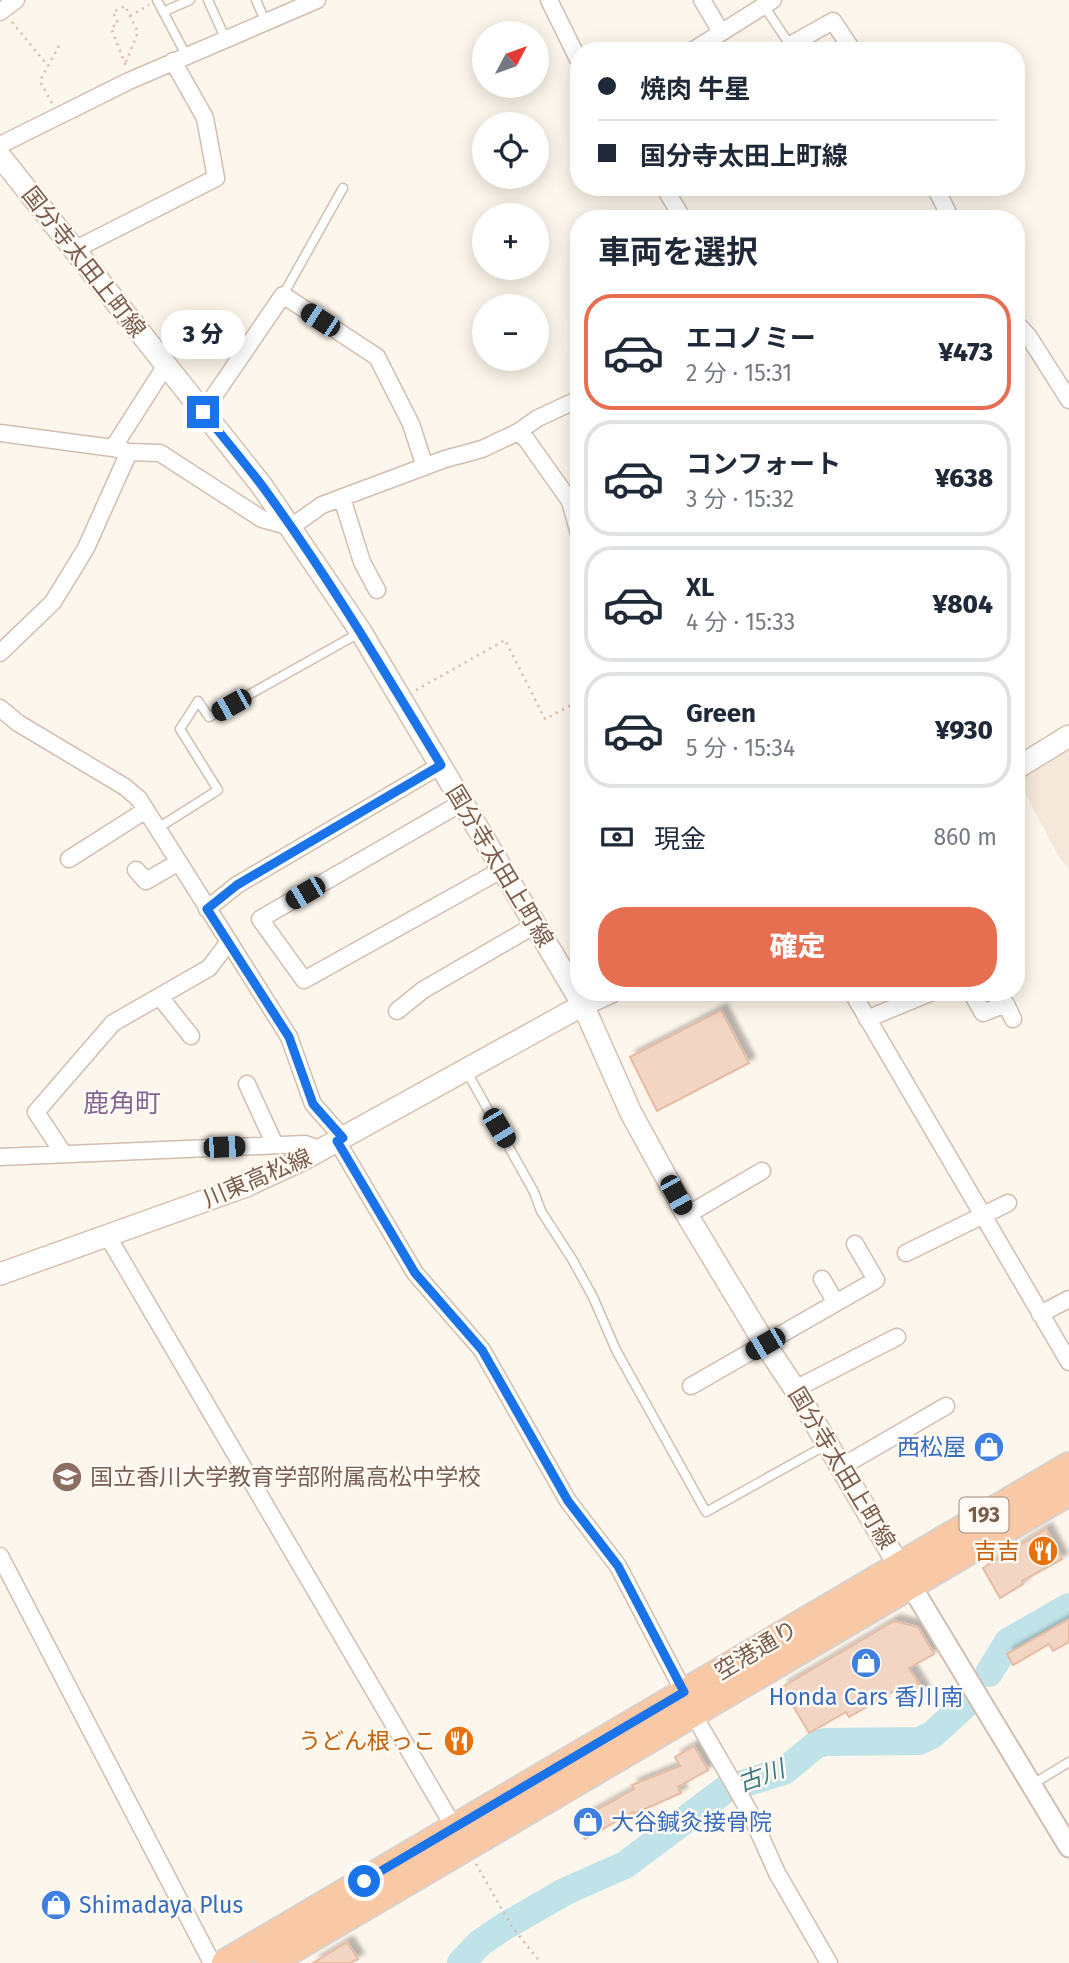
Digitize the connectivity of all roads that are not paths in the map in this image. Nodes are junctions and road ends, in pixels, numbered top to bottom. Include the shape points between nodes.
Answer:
1 (16, 0) edge
2 (157, 0) edge
3 (190, 0) edge
4 (208, 0) edge
5 (256, 0) edge
6 (549, 0) edge
7 (702, 0) edge
8 (310, 2) edge
9 (763, 3) edge
10 (1, 10) edge
11 (163, 12) junction
12 (266, 23) junction
13 (722, 32) junction
14 (226, 40) junction
15 (706, 42) edge
16 (782, 42) edge
17 (796, 42) edge
18 (847, 42) edge
19 (570, 43) edge
20 (179, 58) junction
21 (0, 145) edge
22 (0, 156) edge
23 (343, 188) dead end
24 (74, 250) junction
25 (283, 295) junction
26 (1025, 333) edge
27 (166, 365) junction
28 (1069, 400) edge
29 (570, 403) edge
30 (203, 412) junction
31 (518, 432) junction
32 (0, 433) edge
33 (113, 448) junction
34 (129, 452) junction
35 (425, 467) junction
36 (342, 498) junction
37 (570, 501) edge
38 (291, 527) junction
39 (377, 590) dead end
40 (361, 632) junction
41 (0, 653) edge
42 (0, 708) edge
43 (1069, 736) edge
44 (1025, 763) edge
45 (441, 765) junction
46 (463, 802) junction
47 (146, 810) junction
48 (158, 828) junction
49 (69, 859) dead end
50 (179, 862) junction
51 (503, 869) junction
52 (136, 870) dead end
53 (207, 909) junction
54 (535, 925) junction
55 (228, 943) junction
56 (570, 983) edge
57 (160, 997) junction
58 (581, 1001) edge
59 (592, 1001) edge
60 (857, 1001) edge
61 (910, 1001) edge
62 (976, 1001) edge
63 (583, 1005) junction
64 (397, 1011) dead end
65 (867, 1019) junction
66 (1013, 1019) dead end
67 (191, 1037) dead end
68 (465, 1069) junction
69 (247, 1084) dead end
70 (333, 1143) junction
71 (275, 1145) junction
72 (63, 1153) junction
73 (0, 1157) edge
74 (762, 1171) dead end
75 (1008, 1203) dead end
76 (983, 1214) junction
77 (687, 1215) junction
78 (107, 1236) junction
79 (855, 1244) dead end
80 (905, 1254) dead end
81 (0, 1274) edge
82 (822, 1279) dead end
83 (1069, 1299) edge
84 (836, 1303) junction
85 (1040, 1314) junction
86 (897, 1337) dead end
87 (765, 1344) junction
88 (1069, 1362) edge
89 (691, 1386) dead end
90 (795, 1389) junction
91 (946, 1406) dead end
92 (828, 1444) junction
93 (1069, 1465) edge
94 (841, 1467) junction
95 (1069, 1492) edge
96 (0, 1556) edge
97 (904, 1575) junction
98 (688, 1702) junction
99 (1069, 1762) edge
100 (1032, 1785) junction
101 (460, 1837) junction
102 (1069, 1847) edge
103 (212, 1963) edge
104 (225, 1963) edge
105 (268, 1963) edge
106 (829, 1963) edge

1 - 10 street
2 - 11 lane
3 - 11 lane
4 - 14 lane
5 - 12 lane
6 - 19 street
7 - 13 street
8 - 12 street
9 - 13 street
9 - 16 lane
11 - 20 lane
12 - 14 street
13 - 15 street
14 - 20 street
17 - 18 street via 833,21
20 - 21 street
20 - 24 street via 205,118 216,178
22 - 24 main road, 国分寺太田上町線
23 - 25 lane
24 - 27 main road, 国分寺太田上町線
25 - 30 street
25 - 35 street via 377,357 411,424
26 - 28 street
27 - 30 main road, 国分寺太田上町線
27 - 33 street
29 - 31 street
30 - 38 main road, 国分寺太田上町線
31 - 35 street
31 - 37 street
32 - 33 street
33 - 34 street
34 - 38 street via 159,453 262,519
34 - 41 street via 86,548 52,602
35 - 36 street
36 - 38 street via 322,505
36 - 39 street via 362,562
38 - 40 main road, 国分寺太田上町線
40 - 45 main road, 国分寺太田上町線
40 - 48 lane via 209,717 198,701 180,729 218,790
42 - 47 street via 125,787
43 - 44 main road
45 - 46 main road, 国分寺太田上町線
45 - 53 street via 237,885
46 - 51 main road, 国分寺太田上町線
46 - 51 street via 260,919 304,980
47 - 48 street
47 - 49 street
48 - 50 street
50 - 52 street via 145,881
50 - 53 street
51 - 54 main road, 国分寺太田上町線
53 - 55 street
54 - 56 main road, 国分寺太田上町線
54 - 64 street via 423,990
55 - 57 street via 209,968
55 - 70 street via 289,1037 313,1104
57 - 67 street
57 - 72 street via 113,1023 36,1112
58 - 63 main road, 国分寺太田上町線
59 - 63 main road, 川東高松線
60 - 65 street
61 - 65 street
62 - 66 street via 983,1013 1006,1004
63 - 68 main road, 川東高松線
63 - 77 main road, 国分寺太田上町線 via 631,1113
65 - 76 street
68 - 70 main road, 川東高松線
68 - 92 lane via 528,1180 541,1212 593,1297 616,1350 706,1513
69 - 71 street
70 - 71 street
70 - 78 main road, 川東高松線 via 246,1186
70 - 98 street via 415,1273 482,1350 568,1501 618,1566
71 - 72 street
72 - 73 street
74 - 77 street
75 - 76 street
76 - 80 street
76 - 85 street
77 - 87 main road, 国分寺太田上町線
78 - 81 main road, 川東高松線
78 - 101 street
79 - 84 street via 876,1280
82 - 84 street
83 - 85 street
84 - 87 street
85 - 88 street
86 - 90 street
87 - 89 street
87 - 90 main road, 国分寺太田上町線
90 - 92 main road, 国分寺太田上町線
91 - 94 street
92 - 94 main road, 国分寺太田上町線
93 - 97 highway, 空港通り / 193
94 - 97 main road, 国分寺太田上町線
95 - 97 highway, 空港通り / 193
96 - 103 street
97 - 98 highway, 空港通り / 193
97 - 100 street
98 - 101 highway, 空港通り / 193
98 - 106 street
99 - 100 lane
100 - 102 street
101 - 104 highway, 空港通り / 193
101 - 105 highway, 空港通り / 193

